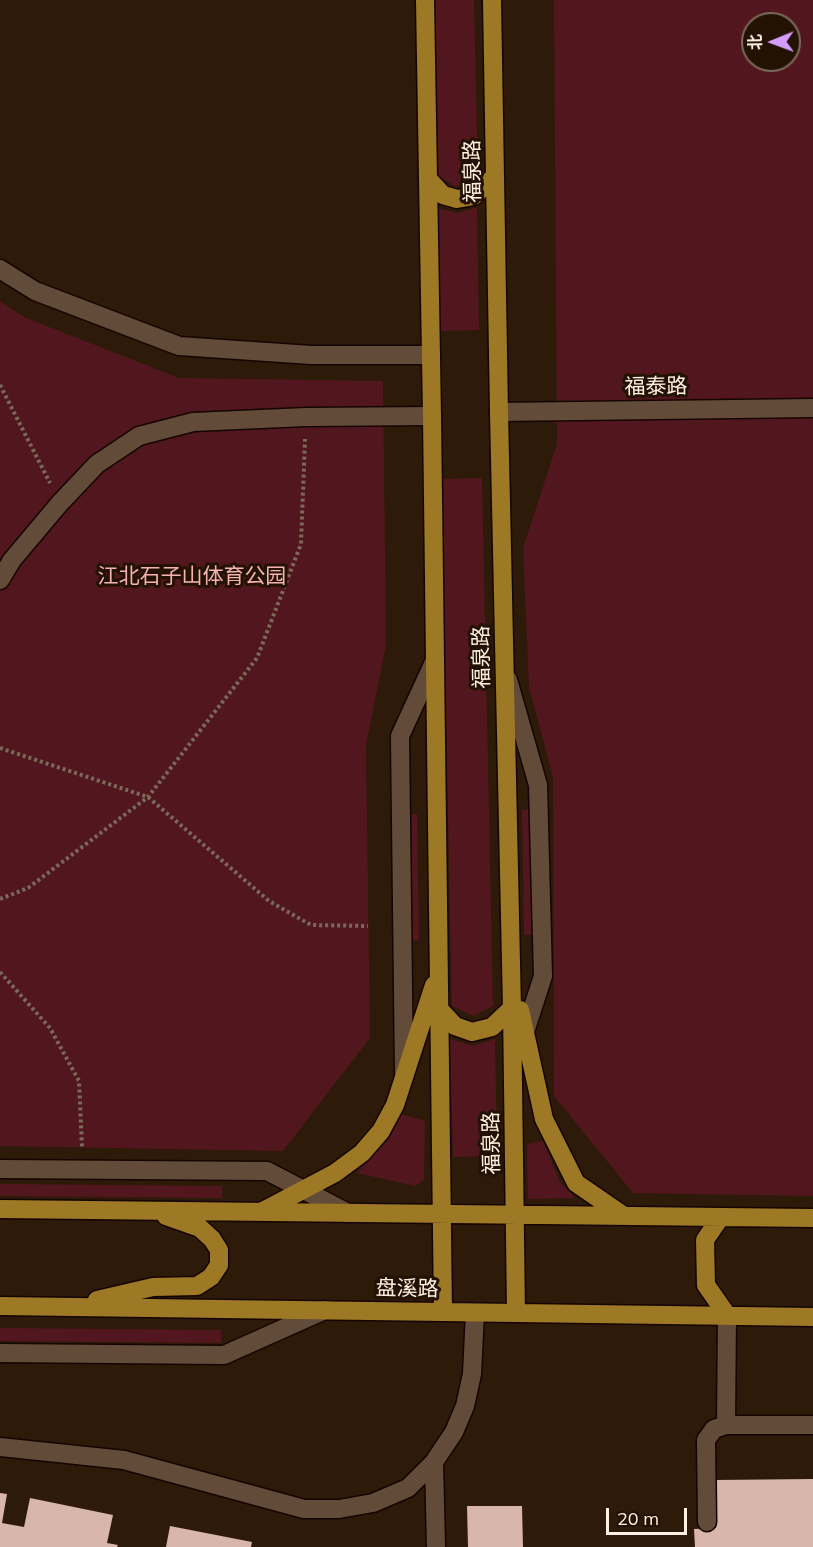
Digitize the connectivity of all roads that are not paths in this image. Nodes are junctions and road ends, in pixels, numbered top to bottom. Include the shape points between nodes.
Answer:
1 (425, 0) edge
2 (492, 0) edge
3 (495, 176) junction
4 (428, 179) junction
5 (0, 269) edge
6 (431, 355) junction
7 (813, 408) edge
8 (499, 412) junction
9 (432, 416) junction
10 (0, 580) edge
11 (435, 660) junction
12 (505, 671) junction
13 (511, 971) junction
14 (439, 972) junction
15 (512, 1008) junction
16 (440, 1010) junction
17 (525, 1033) junction
18 (513, 1071) junction
19 (404, 1077) junction
20 (0, 1169) edge
21 (303, 1190) junction
22 (0, 1209) edge
23 (153, 1212) junction
24 (262, 1212) junction
25 (348, 1213) junction
26 (442, 1214) junction
27 (515, 1215) junction
28 (624, 1216) junction
29 (720, 1218) junction
30 (813, 1218) edge
31 (0, 1306) edge
32 (69, 1306) junction
33 (324, 1311) junction
34 (442, 1312) junction
35 (475, 1313) junction
36 (516, 1313) junction
37 (727, 1315) junction
38 (813, 1317) edge
39 (0, 1353) edge
40 (726, 1425) junction
41 (813, 1425) edge
42 (0, 1447) edge
43 (434, 1462) junction
44 (707, 1522) dead end
45 (436, 1547) edge

1 - 4 main road
2 - 3 main road, 福泉路
3 - 4 main road via 474,196 457,200 443,195
3 - 8 main road, 福泉路
4 - 6 main road
5 - 6 street via 35,291 179,346 310,355
6 - 9 main road
7 - 8 street, 福泰路
8 - 12 main road, 福泉路
9 - 10 street via 193,422 139,436 97,464 12,560
9 - 11 main road
11 - 14 main road
11 - 19 street via 400,736
12 - 13 main road, 福泉路
12 - 17 street via 538,785 543,976
13 - 15 main road, 福泉路
13 - 17 main road
14 - 16 main road
14 - 19 main road
15 - 16 main road via 492,1027 472,1032 455,1026
15 - 18 main road, 福泉路
16 - 26 main road
17 - 18 street
17 - 28 main road via 544,1119 576,1183
18 - 27 main road, 福泉路
19 - 21 main road via 381,1131 362,1153
20 - 21 street via 267,1171
21 - 24 main road
21 - 25 street
22 - 23 main road
23 - 24 main road
23 - 32 main road via 200,1228 212,1239 219,1250 219,1265 211,1277 197,1286 153,1287
24 - 25 main road
25 - 26 main road
26 - 27 main road
26 - 34 main road
27 - 28 main road
27 - 36 main road, 福泉路
28 - 29 main road
29 - 30 main road
29 - 37 main road via 705,1240 705,1285
31 - 32 main road, 盘溪路
32 - 33 main road, 盘溪路
33 - 34 main road, 盘溪路
33 - 39 street via 224,1355
34 - 35 main road, 盘溪路
35 - 36 main road, 盘溪路
35 - 43 street via 472,1374 465,1406
36 - 37 main road, 盘溪路
37 - 38 main road, 盘溪路
37 - 40 street
40 - 41 street
40 - 44 street via 714,1429 706,1440
42 - 43 street via 124,1460 304,1509 339,1509 373,1503 408,1488
43 - 45 street

